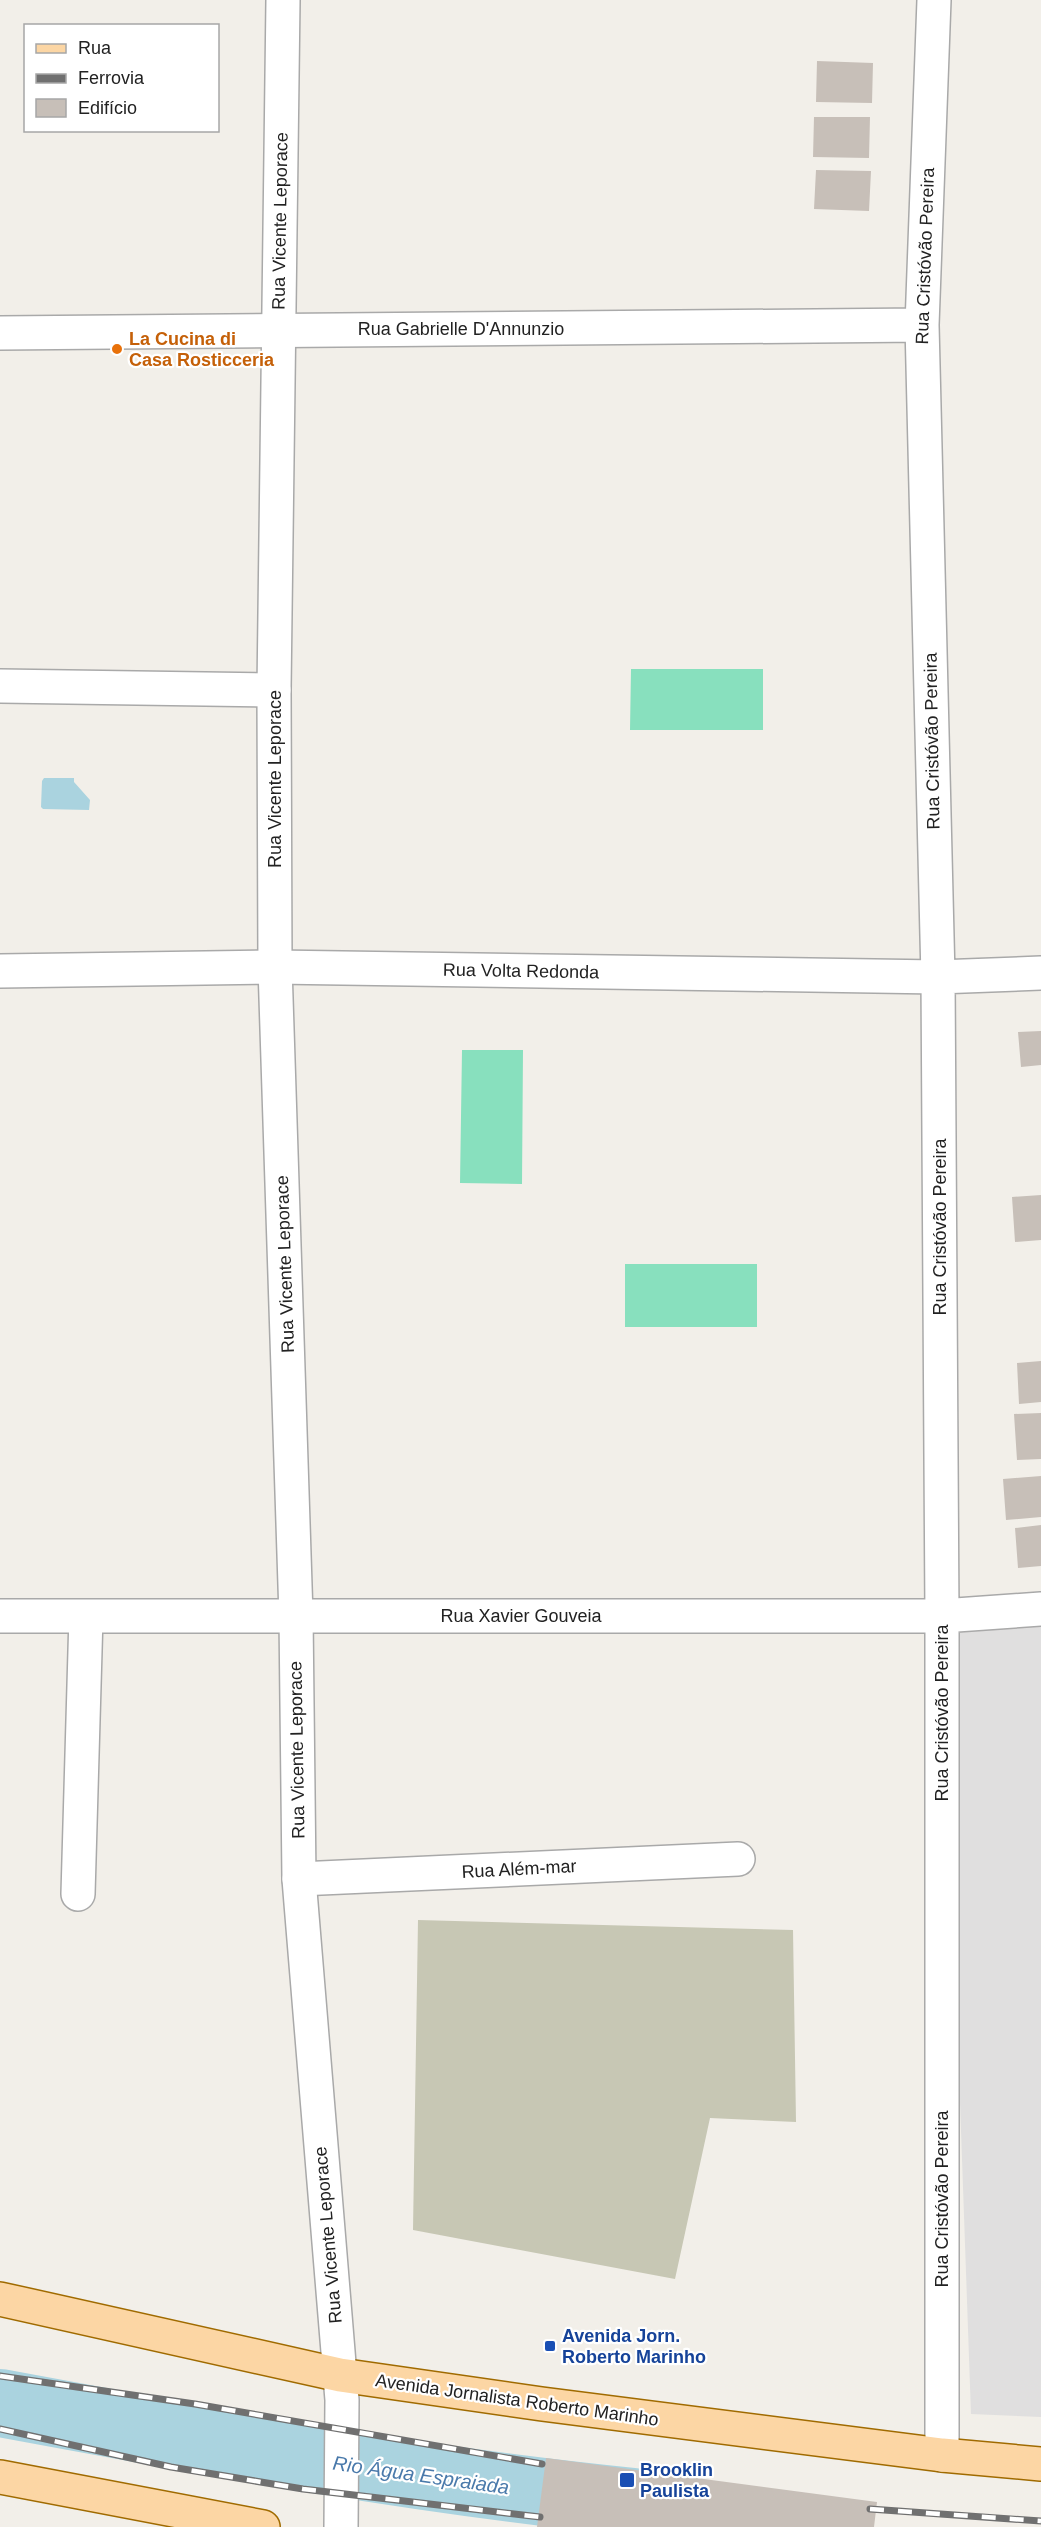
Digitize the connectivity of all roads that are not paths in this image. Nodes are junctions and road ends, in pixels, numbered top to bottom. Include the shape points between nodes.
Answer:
1 (283, 0) edge
2 (934, 0) edge
3 (922, 325) junction
4 (279, 330) junction
5 (0, 333) edge
6 (0, 686) edge
7 (274, 690) junction
8 (275, 967) junction
9 (0, 971) edge
10 (1041, 973) edge
11 (938, 977) junction
12 (1041, 1609) edge
13 (0, 1616) edge
14 (86, 1616) junction
15 (942, 1616) junction
16 (296, 1617) junction
17 (738, 1859) dead end
18 (299, 1879) junction
19 (78, 1894) dead end
20 (0, 2299) edge
21 (341, 2387) junction
22 (942, 2455) junction
23 (1041, 2464) edge
24 (0, 2477) edge
25 (341, 2522) edge
26 (263, 2527) edge

1 - 4 street, Rua Vicente Leporace
2 - 3 street, Rua Cristóvão Pereira
3 - 4 street, Rua Gabrielle D'Annunzio
3 - 11 street, Rua Cristóvão Pereira
4 - 5 street, Rua Gabrielle D'Annunzio
4 - 7 street, Rua Vicente Leporace
6 - 7 street
7 - 8 street, Rua Vicente Leporace
8 - 9 street, Rua Volta Redonda
8 - 11 street, Rua Volta Redonda
8 - 16 street, Rua Vicente Leporace
10 - 11 street, Rua Volta Redonda
11 - 15 street, Rua Cristóvão Pereira
12 - 15 street, Rua Xavier Gouveia
13 - 14 street, Rua Xavier Gouveia
14 - 16 street, Rua Xavier Gouveia
14 - 19 street
15 - 16 street, Rua Xavier Gouveia
15 - 22 street, Rua Cristóvão Pereira
16 - 18 street, Rua Vicente Leporace
17 - 18 street, Rua Além-mar
18 - 21 street, Rua Vicente Leporace
20 - 21 main road, Avenida Jornalista Roberto Marinho
21 - 22 main road, Avenida Jornalista Roberto Marinho via 542,2404
21 - 25 street, Rua Vicente Leporace
22 - 23 main road, Avenida Jornalista Roberto Marinho
24 - 26 main road

